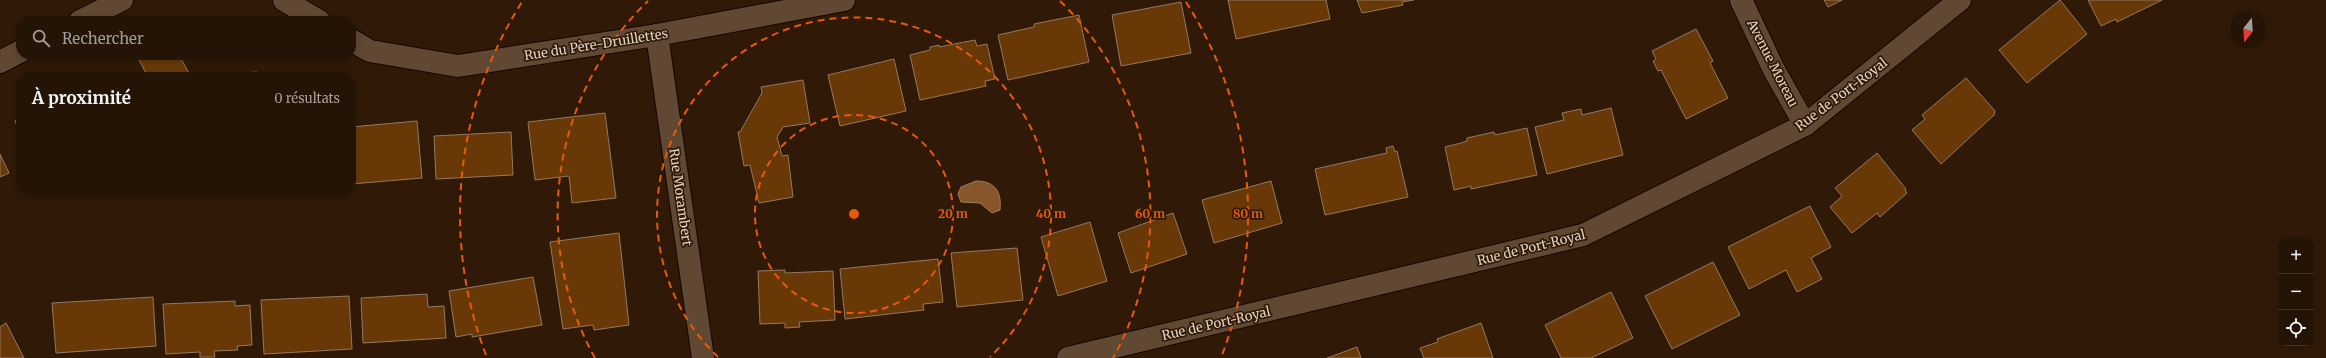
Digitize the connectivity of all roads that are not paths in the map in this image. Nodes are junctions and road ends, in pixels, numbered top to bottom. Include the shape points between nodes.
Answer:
1 (122, 0) edge
2 (284, 0) edge
3 (844, 0) edge
4 (1741, 0) edge
5 (1960, 0) edge
6 (90, 16) edge
7 (311, 16) edge
8 (657, 36) junction
9 (356, 43) edge
10 (16, 54) edge
11 (0, 62) edge
12 (1805, 125) junction
13 (703, 358) edge
14 (1068, 358) edge

1 - 6 street
2 - 7 street
3 - 8 street, Rue du Père-Druillettes
4 - 12 street, Avenue Moreau via 1774,70
5 - 12 street, Rue de Port-Royal
8 - 9 street, Rue du Père-Druillettes via 458,66 370,51
8 - 13 street, Rue Morambert
10 - 11 street
12 - 14 street, Rue de Port-Royal via 1584,235

